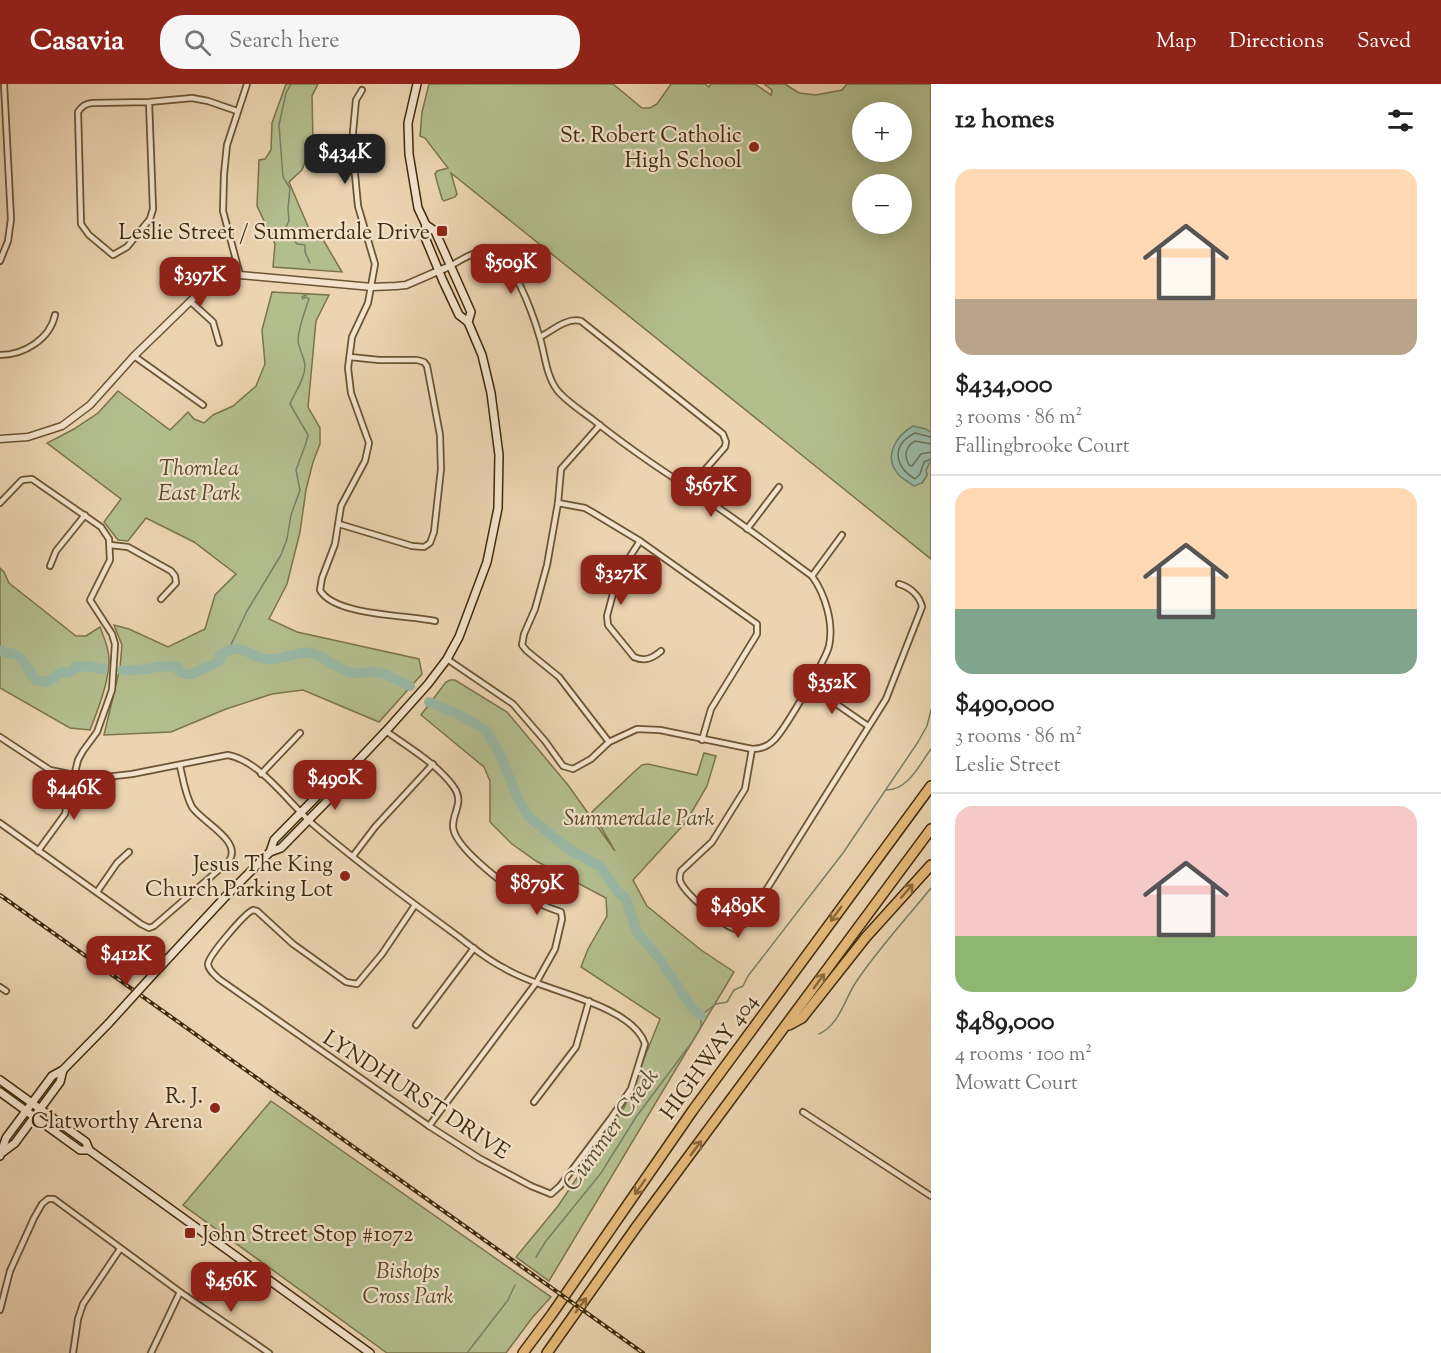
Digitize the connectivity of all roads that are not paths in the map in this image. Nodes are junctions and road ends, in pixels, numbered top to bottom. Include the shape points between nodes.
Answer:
1 (247, 84) edge
2 (417, 84) edge
3 (3, 85) edge
4 (362, 90) dead end
5 (149, 102) junction
6 (237, 111) junction
7 (0, 159) edge
8 (8, 159) junction
9 (426, 225) junction
10 (0, 261) edge
11 (450, 266) junction
12 (439, 270) junction
13 (240, 275) junction
14 (372, 287) junction
15 (190, 301) junction
16 (55, 315) dead end
17 (468, 322) junction
18 (540, 337) junction
19 (219, 343) dead end
20 (0, 355) edge
21 (134, 356) junction
22 (350, 357) junction
23 (204, 405) dead end
24 (600, 425) junction
25 (0, 439) edge
26 (779, 487) dead end
27 (689, 488) junction
28 (0, 503) edge
29 (558, 503) junction
30 (85, 515) junction
31 (339, 524) junction
32 (747, 529) junction
33 (842, 535) dead end
34 (640, 541) junction
35 (110, 545) junction
36 (50, 566) dead end
37 (812, 576) junction
38 (899, 584) dead end
39 (160, 598) dead end
40 (435, 621) dead end
41 (661, 651) dead end
42 (447, 659) junction
43 (809, 685) junction
44 (867, 726) junction
45 (386, 731) junction
46 (300, 733) dead end
47 (0, 737) edge
48 (702, 740) junction
49 (609, 742) junction
50 (752, 749) junction
51 (433, 764) junction
52 (180, 765) junction
53 (261, 774) junction
54 (74, 775) junction
55 (931, 786) edge
56 (333, 787) junction
57 (301, 813) junction
58 (308, 820) junction
59 (0, 823) edge
60 (931, 829) edge
61 (38, 851) junction
62 (129, 852) dead end
63 (270, 852) junction
64 (353, 856) junction
65 (931, 865) edge
66 (97, 892) junction
67 (415, 905) junction
68 (474, 948) junction
69 (536, 983) junction
70 (0, 987) edge
71 (6, 991) dead end
72 (589, 1002) junction
73 (416, 1025) dead end
74 (785, 1028) junction
75 (63, 1070) junction
76 (0, 1080) edge
77 (0, 1092) edge
78 (534, 1102) dead end
79 (32, 1103) junction
80 (40, 1109) junction
81 (26, 1111) junction
82 (802, 1112) dead end
83 (34, 1117) junction
84 (429, 1126) junction
85 (89, 1150) junction
86 (1, 1154) edge
87 (931, 1196) edge
88 (120, 1249) junction
89 (180, 1292) junction
90 (0, 1310) edge
91 (73, 1353) edge
92 (150, 1353) edge
93 (269, 1353) edge
94 (370, 1353) edge
95 (523, 1353) edge
96 (547, 1353) edge

1 - 6 street
2 - 9 main road via 408,123 409,154 418,208
3 - 8 street
4 - 14 street via 356,100 352,132 358,206 375,264
5 - 5 street via 92,103 78,112 81,224 113,255 127,247 150,219 153,209
5 - 6 street via 192,98
6 - 13 street via 227,145 224,210
7 - 8 street
8 - 10 street via 10,231
9 - 11 main road via 435,231
9 - 12 main road via 424,235
11 - 12 street
11 - 17 main road via 471,312
11 - 18 street via 488,250 504,258
12 - 14 street via 406,285
12 - 17 main road via 459,315
13 - 14 street
13 - 15 street via 203,289
14 - 22 street via 366,310 351,337
15 - 19 street via 213,322
15 - 21 street
16 - 20 street via 52,326 35,344 15,354
17 - 42 main road via 482,355 491,393 499,455 498,507 487,562
18 - 24 street via 555,388
18 - 27 street via 568,321 581,321 723,434 725,447
21 - 23 street
21 - 25 street via 90,405 63,426 28,437
22 - 31 street via 351,393 369,443 365,461 341,506
22 - 31 street via 424,362 440,435 441,468 434,532 428,545 412,546
24 - 27 street
24 - 29 street via 563,466
26 - 32 street
27 - 32 street
28 - 30 street via 22,480 32,479
29 - 34 street via 585,508
29 - 49 street via 548,565 522,645 559,677
30 - 35 street via 101,527
30 - 36 street via 56,551
31 - 40 street via 333,555 320,584 322,595 366,612
32 - 37 street
33 - 37 street
34 - 41 street via 618,575 607,613 608,625 633,657 652,658
34 - 48 street via 757,624 757,634 711,709
35 - 39 street via 128,547 171,571 176,583
35 - 54 street via 110,560 90,600 115,644 112,690 98,732 83,751
37 - 43 street via 824,600 830,636 821,667
38 - 44 street via 917,596 922,607 886,699
42 - 45 main road
42 - 49 street via 513,704 563,766 577,768
43 - 44 street
43 - 50 street via 774,741
44 - 50 street via 748,919 735,929 722,923 692,895 681,883 680,875 712,842 745,789
45 - 51 street
45 - 56 main road
46 - 53 street
47 - 54 street, LYNDHURST DRIVE via 44,767
48 - 49 street via 637,729
48 - 50 street
51 - 64 street
51 - 69 street via 455,788 459,805 453,825 456,837 469,854 518,893 561,912 555,949
52 - 53 street, LYNDHURST DRIVE via 228,755 242,759
52 - 54 street, LYNDHURST DRIVE via 115,776
52 - 66 street via 192,806 228,841 232,857 160,923 149,928
53 - 57 street, LYNDHURST DRIVE
54 - 61 street via 65,814
55 -> 95 highway, HIGHWAY 404 via 693,1110
56 - 57 main road via 325,788
56 - 58 main road via 332,796
57 - 58 street, LYNDHURST DRIVE
57 - 63 main road via 274,840
58 - 63 main road via 281,848
58 - 64 street, LYNDHURST DRIVE
59 - 61 street
74 -> 60 highway, HIGHWAY 404
61 - 66 street
62 - 66 street
63 - 75 main road, bridge
64 - 67 street, LYNDHURST DRIVE
74 -> 65 highway via 802,1018 866,937
67 - 68 street, LYNDHURST DRIVE
67 - 84 street, LYNDHURST DRIVE via 357,984 346,982 253,910 213,954 208,966 219,979
68 - 69 street, LYNDHURST DRIVE via 501,967
68 - 73 street
69 - 72 street, LYNDHURST DRIVE
69 - 84 street
70 - 71 street
72 - 78 street via 576,1047
72 - 84 street, LYNDHURST DRIVE via 621,1018 645,1044 631,1089 622,1104 556,1191 551,1194 531,1186
96 -> 74 highway, HIGHWAY 404
75 - 79 main road via 52,1076
75 - 80 main road via 60,1082
76 - 79 main road
77 - 81 main road
79 - 80 main road
79 - 81 main road
80 - 83 main road
80 - 85 main road via 86,1142
81 - 83 main road
81 - 86 main road via 6,1138
82 - 87 street
83 - 85 main road via 80,1150
83 - 86 main road via 15,1143
85 - 94 main road
88 - 89 street
88 - 90 street via 59,1202 48,1199 34,1218 10,1270
88 - 91 street via 83,1304
89 - 92 street
89 - 93 street

